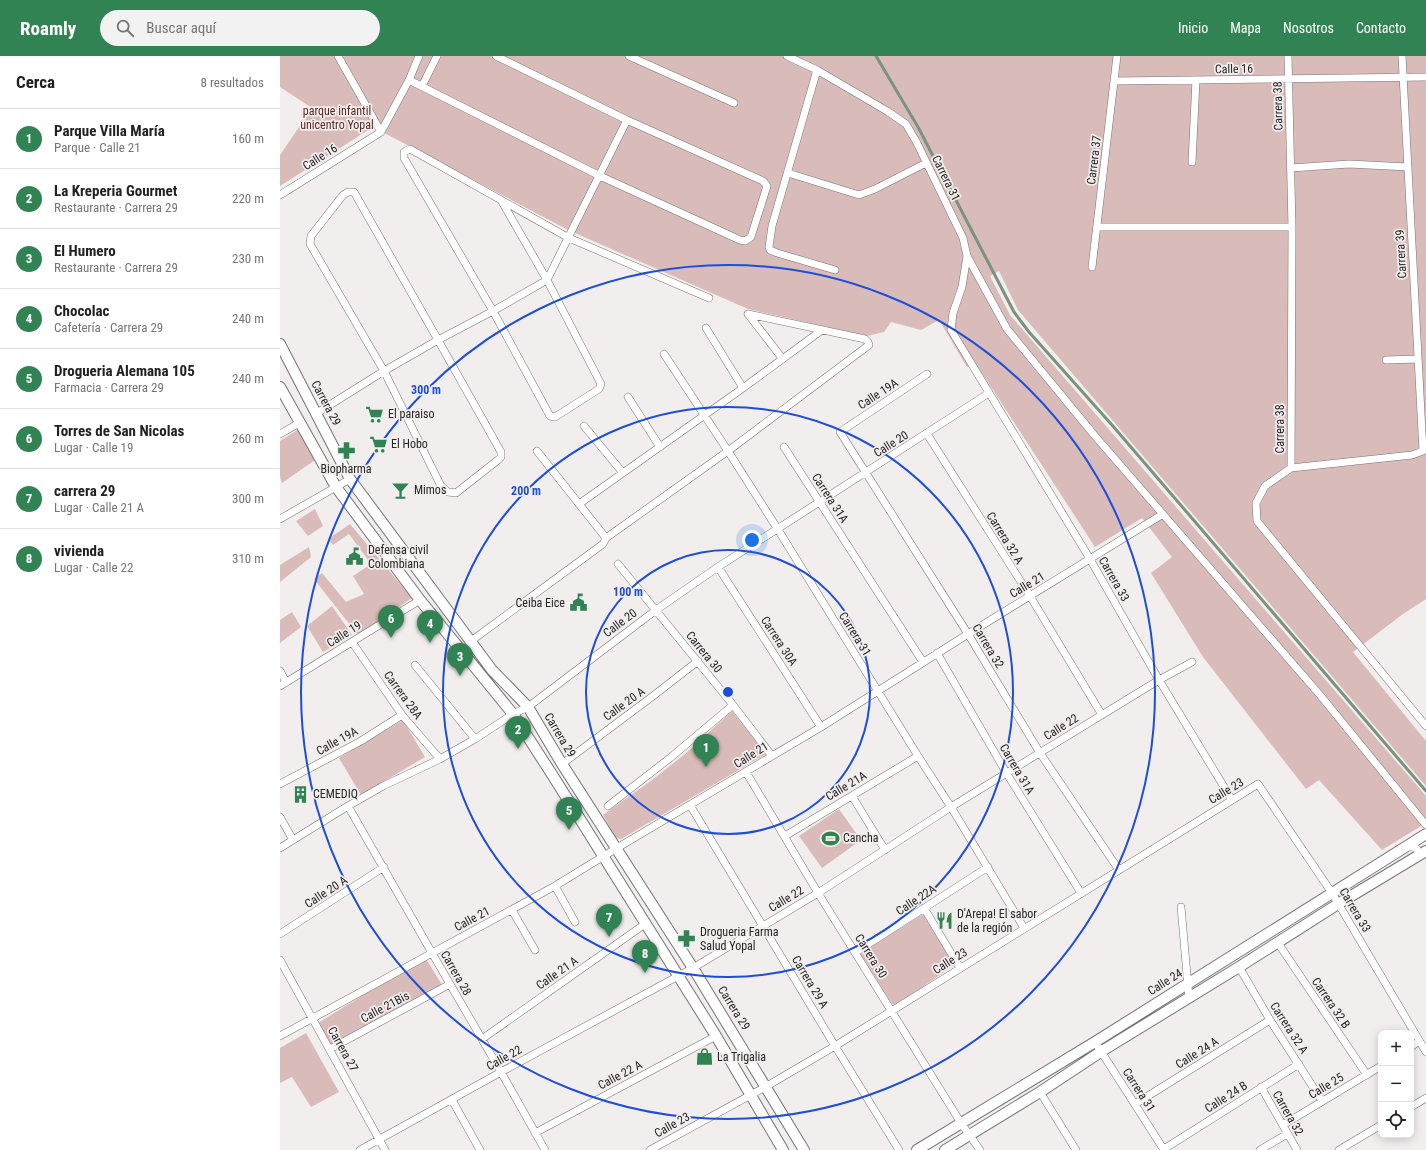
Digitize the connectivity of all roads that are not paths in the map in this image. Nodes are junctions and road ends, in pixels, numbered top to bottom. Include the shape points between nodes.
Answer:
1 (338, 56) edge
2 (419, 56) edge
3 (437, 56) edge
4 (496, 56) edge
5 (629, 56) edge
6 (787, 56) edge
7 (1117, 56) edge
8 (1288, 56) edge
9 (1402, 56) edge
10 (798, 59) edge
11 (817, 70) junction
12 (1426, 77) edge
13 (1403, 78) junction
14 (1289, 79) junction
15 (409, 80) junction
16 (1196, 80) junction
17 (1114, 81) junction
18 (422, 86) junction
19 (734, 104) dead end
20 (627, 120) junction
21 (381, 132) junction
22 (1192, 162) dead end
23 (926, 163) junction
24 (1408, 167) junction
25 (1291, 168) junction
26 (788, 173) junction
27 (600, 176) junction
28 (280, 195) edge
29 (501, 200) junction
30 (1097, 227) junction
31 (1292, 227) junction
32 (569, 238) junction
33 (967, 256) junction
34 (1092, 267) dead end
35 (835, 270) dead end
36 (547, 280) junction
37 (709, 298) dead end
38 (493, 311) junction
39 (706, 328) dead end
40 (822, 330) junction
41 (438, 340) junction
42 (280, 344) edge
43 (664, 354) dead end
44 (782, 358) junction
45 (1418, 359) junction
46 (1386, 360) dead end
47 (974, 370) joint
48 (384, 371) junction
49 (927, 374) dead end
50 (280, 387) edge
51 (744, 388) junction
52 (989, 393) junction
53 (628, 397) dead end
54 (317, 413) junction
55 (705, 415) junction
56 (301, 422) junction
57 (584, 426) dead end
58 (840, 432) joint
59 (280, 434) edge
60 (927, 434) junction
61 (660, 447) junction
62 (784, 447) dead end
63 (536, 451) dead end
64 (728, 451) junction
65 (1291, 468) junction
66 (623, 473) junction
67 (866, 473) junction
68 (350, 479) junction
69 (336, 487) junction
70 (819, 502) junction
71 (579, 504) junction
72 (1162, 514) junction
73 (280, 519) edge
74 (777, 528) junction
75 (606, 538) junction
76 (1090, 560) junction
77 (618, 564) dead end
78 (718, 567) junction
79 (1030, 596) junction
80 (420, 600) junction
81 (656, 610) junction
82 (968, 634) junction
83 (471, 641) junction
84 (352, 642) junction
85 (937, 653) junction
86 (698, 661) junction
87 (923, 662) junction
88 (1192, 662) dead end
89 (416, 665) dead end
90 (280, 671) edge
91 (1159, 680) junction
92 (283, 684) edge
93 (877, 691) junction
94 (733, 705) junction
95 (528, 707) junction
96 (513, 714) junction
97 (402, 715) junction
98 (1102, 715) junction
99 (1426, 726) edge
100 (821, 727) junction
101 (475, 739) junction
102 (1040, 753) junction
103 (772, 756) junction
104 (918, 756) junction
105 (440, 759) junction
106 (562, 764) junction
107 (746, 772) junction
108 (1007, 774) junction
109 (280, 784) edge
110 (1258, 784) joint
111 (852, 796) junction
112 (1232, 800) junction
113 (690, 805) junction
114 (348, 806) junction
115 (608, 806) dead end
116 (951, 807) junction
117 (280, 817) edge
118 (1426, 825) edge
119 (1426, 834) edge
120 (785, 836) junction
121 (293, 840) junction
122 (1406, 847) junction
123 (280, 848) edge
124 (617, 848) junction
125 (885, 850) junction
126 (1426, 851) edge
127 (603, 856) junction
128 (1416, 857) junction
129 (384, 867) junction
130 (988, 867) junction
131 (1119, 870) junction
132 (555, 886) junction
133 (818, 893) junction
134 (1081, 893) junction
135 (1332, 893) junction
136 (1338, 904) junction
137 (1181, 907) dead end
138 (924, 908) junction
139 (512, 910) junction
140 (575, 922) dead end
141 (645, 924) junction
142 (763, 926) junction
143 (1024, 928) junction
144 (280, 934) edge
145 (1278, 943) junction
146 (535, 950) dead end
147 (856, 952) junction
148 (432, 953) junction
149 (280, 960) edge
150 (1239, 967) junction
151 (694, 968) junction
152 (960, 968) junction
153 (678, 977) junction
154 (450, 984) junction
155 (1187, 984) junction
156 (1189, 998) junction
157 (893, 1011) junction
158 (313, 1018) junction
159 (1270, 1020) junction
160 (280, 1036) edge
161 (716, 1036) junction
162 (482, 1039) junction
163 (1419, 1041) junction
164 (1095, 1042) junction
165 (1414, 1045) edge
166 (835, 1046) junction
167 (330, 1049) junction
168 (1102, 1051) junction
169 (1426, 1052) edge
170 (1300, 1064) junction
171 (1378, 1068) edge
172 (501, 1072) junction
173 (1367, 1074) junction
174 (767, 1086) junction
175 (1261, 1087) junction
176 (1040, 1092) junction
177 (750, 1095) junction
178 (1426, 1098) edge
179 (452, 1100) junction
180 (1322, 1101) junction
181 (1135, 1104) junction
182 (1414, 1105) edge
183 (961, 1122) junction
184 (1283, 1125) junction
185 (1378, 1127) edge
186 (535, 1133) junction
187 (1288, 1134) junction
188 (970, 1135) junction
189 (379, 1140) junction
190 (1164, 1149) edge
191 (360, 1150) edge
192 (385, 1150) edge
193 (480, 1150) edge
194 (545, 1150) edge
195 (650, 1150) edge
196 (783, 1150) edge
197 (804, 1150) edge
198 (899, 1150) edge
199 (917, 1150) edge
200 (945, 1150) edge
201 (980, 1150) edge
202 (1076, 1150) edge
203 (1260, 1150) edge
204 (1297, 1150) edge
205 (1340, 1150) edge

1 - 21 street
2 - 15 street, Calle 16
3 - 18 street
4 - 20 street
5 - 19 street
6 - 10 street, Carrera 31
7 - 17 street, Carrera 37
8 - 14 street, Carrera 38
9 - 13 street, Carrera 39
10 - 11 street, Carrera 31
11 - 23 street, Carrera 31 via 906,124
11 - 26 street
12 - 13 street, Calle 16
13 - 14 street, Calle 16
13 - 24 street, Carrera 39
14 - 16 street, Calle 16
14 - 25 street, Carrera 38
15 - 18 street
15 - 21 street, Calle 16
16 - 17 street, Calle 16
16 - 22 street
17 - 30 street, Carrera 37
18 - 27 street
20 - 27 street
20 - 27 street via 763,181 767,186 751,237 745,241 740,240
21 - 28 street, Calle 16
23 - 26 street via 859,195
23 - 33 street, Carrera 31 via 963,238
24 - 25 street via 1349,164
24 - 45 street, Carrera 39
25 - 31 street, Carrera 38
26 - 35 street via 772,226 770,250
27 - 32 street
29 - 32 street
29 - 36 street
29 - 38 street via 410,149 404,152 404,158
30 - 31 street
30 - 34 street, Carrera 37
31 - 65 street, Carrera 38
32 - 36 street
32 - 37 street
33 - 47 street, Carrera 31 via 962,287 952,313 951,330
33 - 72 street via 1007,329
36 - 38 street
36 - 38 street via 601,384 599,389 555,417 548,413
38 - 41 street
39 - 51 street
40 - 44 street
40 - 44 street via 748,314
40 - 64 street via 865,339 869,345
41 - 48 street
41 - 48 street via 500,452 498,460 456,493 448,492 441,486
41 - 48 street via 354,192 348,192 311,236 310,244
42 - 54 main road, Carrera 29
43 - 55 street, Carrera 31
44 - 51 street
45 - 46 street
45 - 65 street, Carrera 39 via 1423,451 1412,455
47 - 52 street, Carrera 33
48 - 54 street
49 - 58 street, Calle 19A
50 - 56 main road
51 - 55 street
52 - 60 street, Calle 20
52 - 76 street, Carrera 33
53 - 61 street
54 - 68 main road, Carrera 29
55 - 61 street
55 - 64 street, Carrera 31
56 - 59 street
56 - 69 main road
57 - 66 street
58 - 67 street, Carrera 32
60 - 67 street, Calle 20
60 - 79 street, Carrera 32 A
61 - 66 street
62 - 70 street, Carrera 31A
63 - 71 street
64 - 74 street, Carrera 31
64 - 75 street
65 - 99 street, Carrera 38 via 1265,486 1256,503 1257,521
66 - 71 street
67 - 70 street, Calle 20
67 - 82 street, Carrera 32
68 - 69 street
68 - 83 main road, Carrera 29
69 - 73 street
69 - 80 main road
70 - 74 street, Calle 20
70 - 87 street, Carrera 31A
71 - 75 street
72 - 76 street, Calle 21
72 - 118 street via 1320,695
74 - 78 street, Calle 20
74 - 93 street, Carrera 31
75 - 83 street via 603,544
76 - 79 street, Calle 21
76 - 91 street, Carrera 33
77 - 81 street, Carrera 30
78 - 81 street, Calle 20
78 - 100 street, Carrera 30A
79 - 82 street, Calle 21
79 - 98 street, Carrera 32 A
80 - 84 street, Calle 19
80 - 96 main road
81 - 86 street, Carrera 30
81 - 95 street, Calle 20
82 - 85 street, Calle 21
82 - 102 street, Carrera 32
83 - 95 main road, Carrera 29 via 492,670
84 - 92 street, Calle 19
84 - 97 street, Carrera 28A
85 - 87 street, Calle 21
85 - 108 street, Carrera 31A
86 - 94 street, Carrera 30
86 - 106 street, Calle 20 A
87 - 93 street, Calle 21
88 - 91 street, Calle 22
89 - 101 street
90 - 92 street
91 - 98 street, Calle 22
91 - 112 street, Carrera 33
93 - 100 street, Calle 21
93 - 104 street, Carrera 31
94 - 103 street, Carrera 30
94 - 115 street
95 - 96 street, Calle 20
95 - 106 main road, Carrera 29
96 - 101 street, Calle 20
96 - 127 main road
97 - 105 street, Carrera 28A
97 - 109 street, Calle 19A via 361,741
98 - 102 street, Calle 22
100 - 103 street, Calle 21
101 - 105 street, Calle 20
102 - 108 street, Calle 22
102 - 131 street, Carrera 32
103 - 107 street, Calle 21
104 - 111 street, Calle 21A
104 - 116 street, Carrera 31
105 - 114 street, Calle 20
106 - 124 main road, Carrera 29
107 - 113 street, Calle 21
107 - 120 street, Carrera 30
108 - 116 street, Calle 22
108 - 134 street, Carrera 31A
110 - 112 street, Calle 23
110 - 135 street, Carrera 33
111 - 120 street, Calle 21A
111 - 125 street
112 - 131 street, Calle 23
113 - 124 street, Calle 21
113 - 142 street, Carrera 29 A
114 - 121 street, Calle 20
114 - 129 street, Carrera 28
116 - 125 street, Calle 22
116 - 130 street, Carrera 31
117 - 121 street
119 - 122 main road, Calle 24
120 - 133 street, Carrera 30
121 - 123 street, Calle 20
122 - 128 street via 1417,849
122 - 135 main road, Calle 24
124 - 127 street, Calle 21
124 - 151 main road, Carrera 29
125 - 133 street, Calle 22
126 - 128 main road
127 - 132 street, Calle 21
127 - 141 main road
128 - 136 main road
129 - 144 street, Calle 20 A
129 - 148 street, Carrera 28
130 - 138 street, Calle 22A
130 - 143 street, Carrera 31
131 - 134 street, Calle 23
132 - 139 street, Calle 21
132 - 140 street
133 - 142 street, Calle 22
133 - 147 street, Carrera 30
134 - 143 street, Calle 23
135 - 136 street, Carrera 33
135 - 155 main road, Calle 24
136 - 145 main road
136 - 163 street, Carrera 33
137 - 155 street
138 - 147 street, Calle 22A
138 - 152 street
139 - 146 street
139 - 148 street, Calle 21
141 - 153 main road
141 - 162 street, Calle 21 A
142 - 151 street, Calle 22
142 - 166 street, Carrera 29 A
143 - 152 street, Calle 23
145 - 150 main road
145 - 173 street, Carrera 32 B
147 - 157 street, Carrera 30
148 - 154 street, Carrera 28
148 - 158 street, Calle 21
149 - 158 street, Carrera 27
150 - 156 main road
150 - 159 street, Carrera 32 A
151 - 153 street, Calle 22
151 - 174 main road, Carrera 29
152 - 157 street, Calle 23
153 - 161 main road
153 - 172 street, Calle 22
154 - 162 street, Carrera 28
154 - 167 street, Calle 21Bis
155 - 156 street
155 - 164 main road, Calle 24
156 - 168 main road
157 - 166 street, Calle 23
157 - 183 street, Carrera 30
158 - 160 street, Calle 21
158 - 167 street, Carrera 27
159 - 170 street, Carrera 32 A
159 - 181 street, Calle 24 A
161 - 177 main road
161 - 186 street, Calle 22 A
162 - 172 street, Carrera 28
163 - 165 street
163 - 169 street, Carrera 33
164 - 168 street, Carrera 31
164 - 183 main road, Calle 24
166 - 174 street, Calle 23
166 - 198 street, Carrera 29 A
167 - 189 street, Carrera 27
168 - 176 main road
168 - 181 street, Carrera 31
170 - 175 street, Calle 24 B
170 - 180 street, Carrera 32 A
171 - 173 street, Calle 25
172 - 179 street, Calle 22
172 - 186 street, Carrera 28
173 - 180 street, Calle 25
174 - 177 street, Calle 23
174 - 197 main road, Carrera 29
175 - 184 street, Carrera 32
175 - 190 street, Calle 24 B
176 - 188 main road
176 - 202 street
177 - 195 street, Calle 23
177 - 196 main road
178 - 182 street
179 - 189 street, Calle 22
179 - 193 street
180 - 184 street, Calle 25
181 - 190 street, Carrera 31
183 - 188 street, Carrera 30
183 - 199 main road, Calle 24
184 - 187 street, Carrera 32
185 - 205 street
186 - 194 street, Carrera 28
187 - 203 street
187 - 204 street, Carrera 32
188 - 200 main road
188 - 201 street, Carrera 30
189 - 191 street, Calle 22
189 - 192 street, Carrera 27

